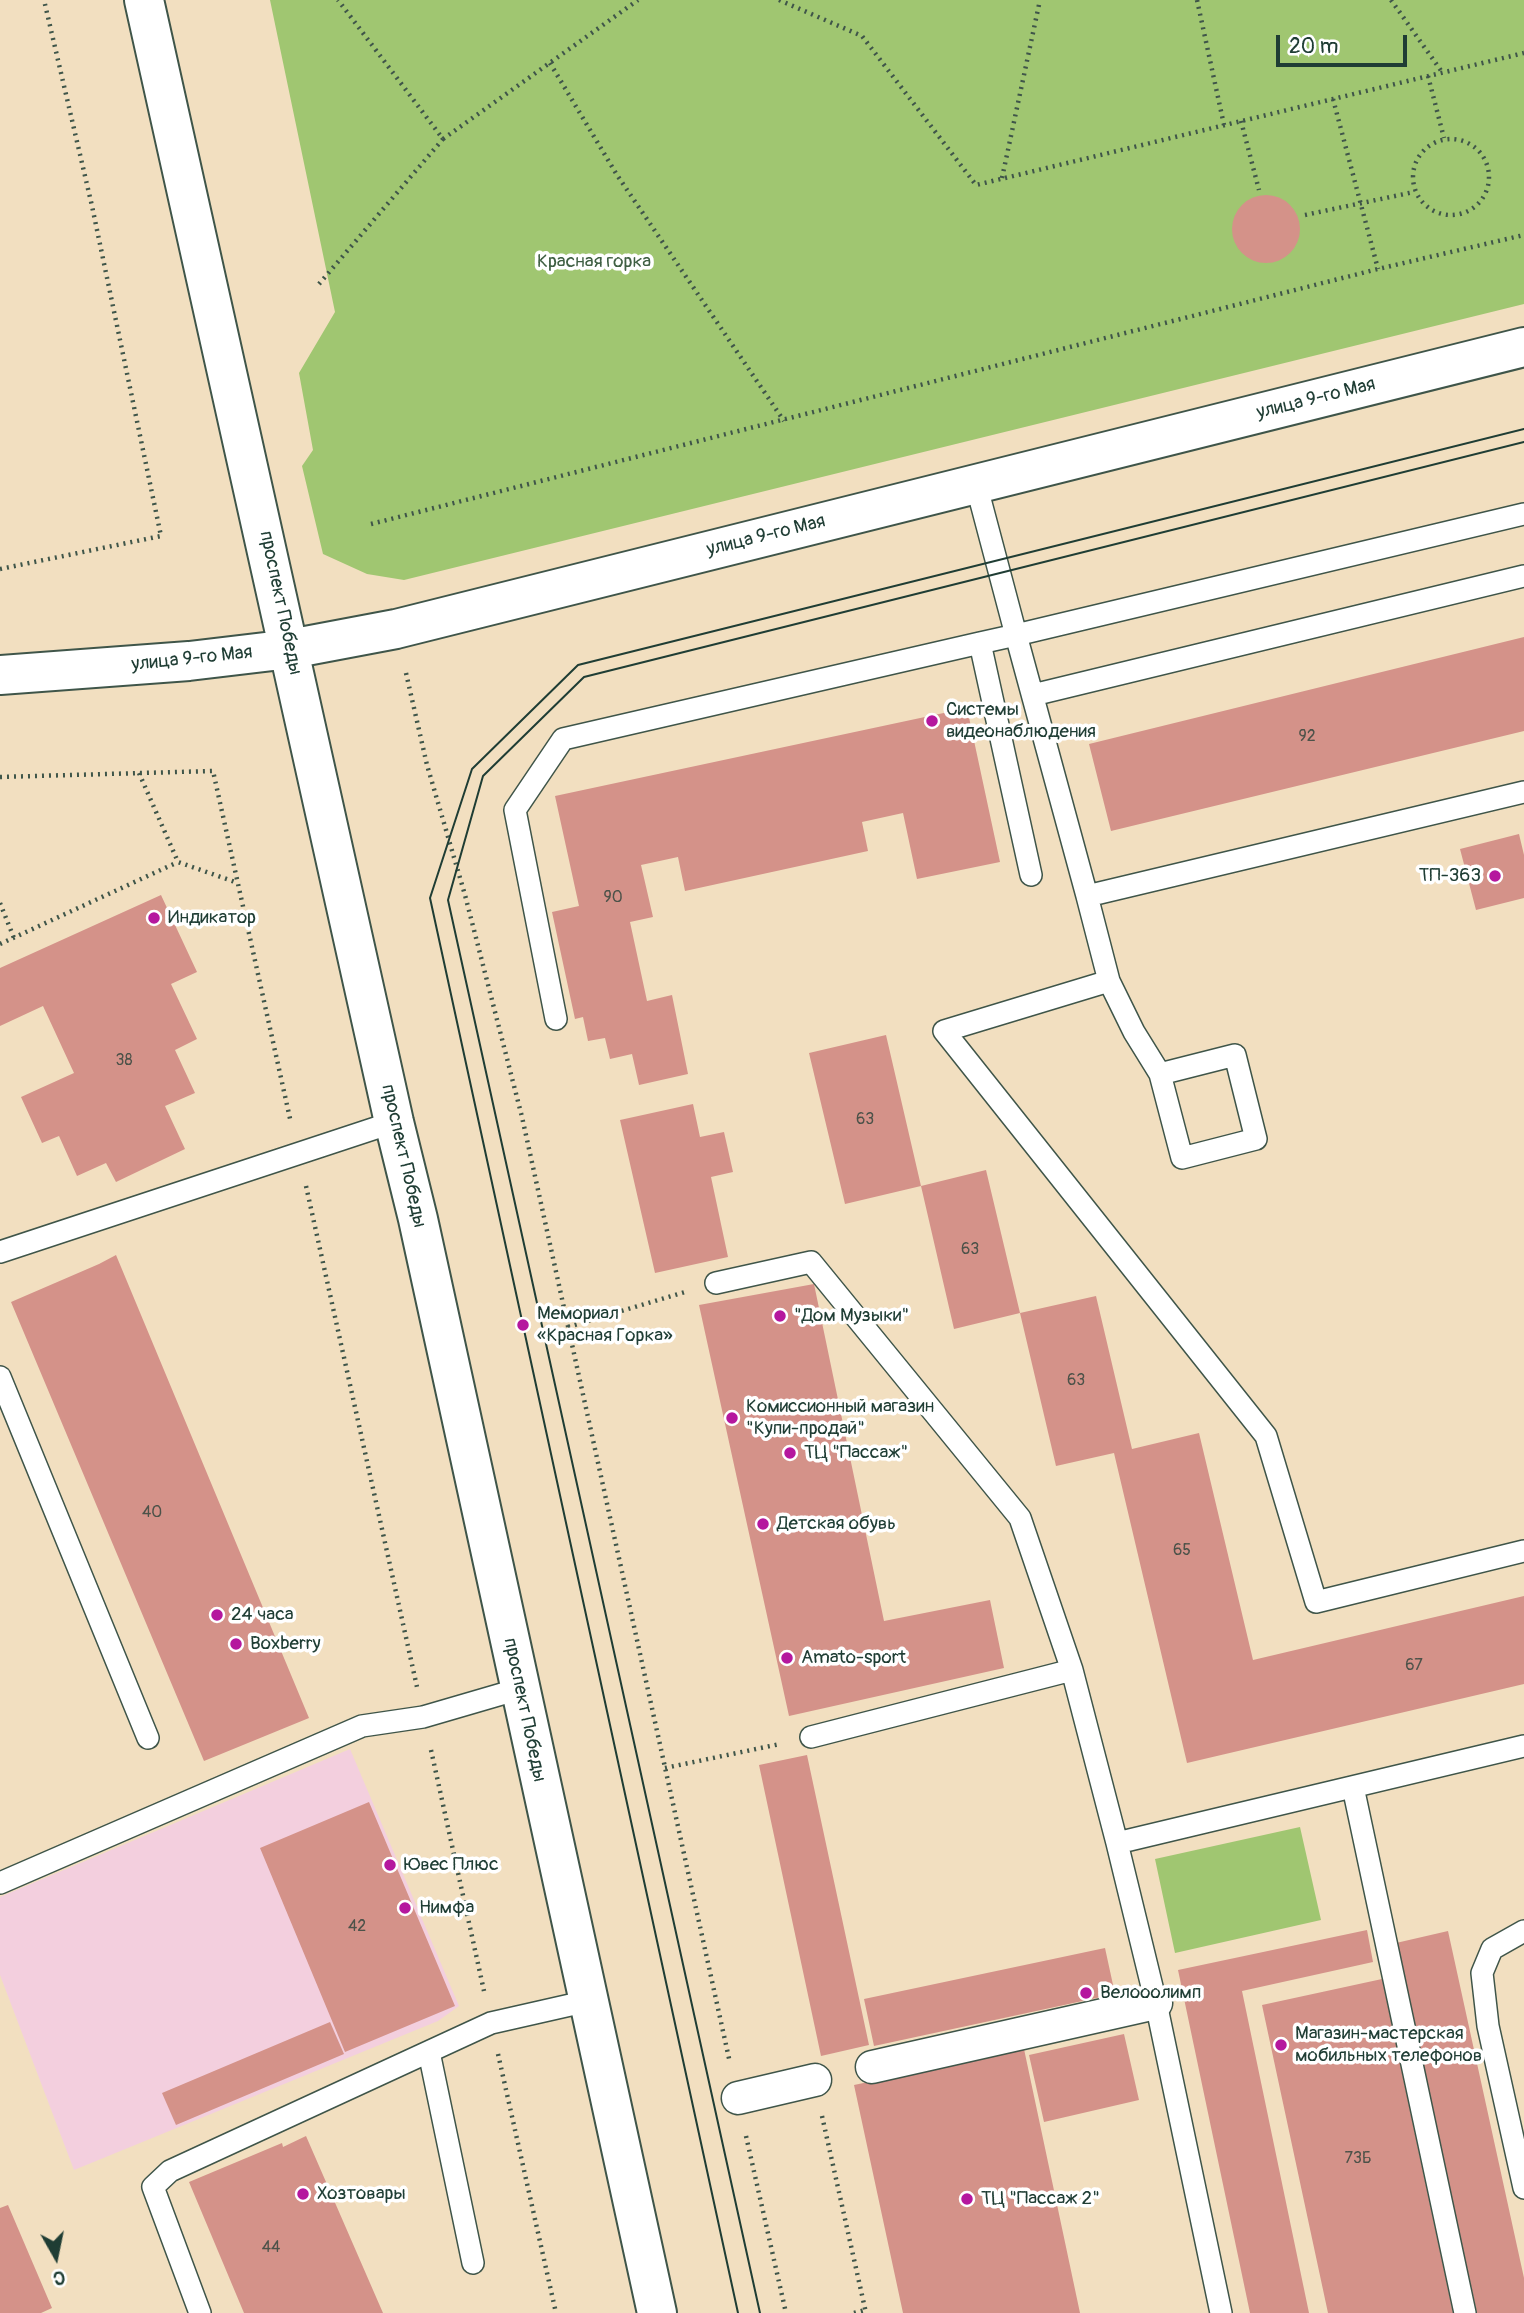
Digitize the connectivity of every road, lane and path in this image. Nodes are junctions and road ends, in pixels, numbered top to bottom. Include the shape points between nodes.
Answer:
1 (44, 0) edge
2 (144, 0) edge
3 (338, 0) edge
4 (638, 0) edge
5 (779, 0) edge
6 (1040, 0) edge
7 (1197, 0) edge
8 (1391, 0) edge
9 (1524, 53) edge
10 (550, 63) junction
11 (1442, 72) junction
12 (1428, 76) junction
13 (1333, 99) junction
14 (1241, 121) junction
15 (1224, 125) junction
16 (1444, 138) junction
17 (443, 139) junction
18 (1002, 178) junction
19 (1259, 190) dead end
20 (1414, 192) junction
21 (1359, 202) junction
22 (1305, 215) dead end
23 (1524, 235) edge
24 (1378, 269) junction
25 (319, 284) dead end
26 (1524, 347) edge
27 (783, 421) junction
28 (976, 484) junction
29 (1524, 514) edge
30 (371, 524) dead end
31 (0, 569) edge
32 (1524, 576) edge
33 (1016, 635) junction
34 (980, 643) junction
35 (290, 649) junction
36 (406, 673) dead end
37 (0, 675) edge
38 (1033, 695) junction
39 (139, 773) junction
40 (0, 777) edge
41 (1524, 792) edge
42 (178, 862) junction
43 (1031, 875) dead end
44 (238, 884) junction
45 (1087, 896) junction
46 (0, 903) edge
47 (14, 937) junction
48 (0, 944) edge
49 (1109, 981) junction
50 (555, 1019) dead end
51 (1160, 1074) junction
52 (394, 1122) junction
53 (299, 1155) junction
54 (0, 1252) edge
55 (716, 1283) joint
56 (568, 1327) junction
57 (0, 1377) edge
58 (1524, 1551) edge
59 (1072, 1670) junction
60 (519, 1689) junction
61 (424, 1717) junction
62 (811, 1737) dead end
63 (148, 1738) dead end
64 (1524, 1746) edge
65 (750, 1751) dead end
66 (665, 1768) junction
67 (1353, 1787) junction
68 (1117, 1843) junction
69 (0, 1883) edge
70 (1524, 1931) edge
71 (588, 2001) junction
72 (1156, 2003) junction
73 (491, 2023) junction
74 (429, 2052) junction
75 (872, 2067) dead end
76 (815, 2080) joint
77 (738, 2098) junction
78 (1524, 2188) edge
79 (473, 2263) dead end
80 (865, 2312) edge
81 (200, 2313) edge
82 (556, 2313) edge
83 (657, 2313) edge
84 (786, 2313) edge
85 (854, 2313) edge
86 (1221, 2313) edge
87 (1465, 2313) edge

1 - 31 path via 161,536
2 - 35 street, проспект Победы
3 - 17 path
4 - 10 path
5 - 18 path via 862,36 976,185
6 - 18 path
7 - 15 path
8 - 11 path
9 - 11 path
10 - 17 path
10 - 27 path via 617,175
11 - 12 path
12 - 13 path
12 - 16 path
13 - 14 path
13 - 21 path
14 - 15 path
14 - 19 path
15 - 18 path
16 - 20 path via 1424,149 1412,168
16 - 20 path via 1466,141 1483,155 1490,175 1485,197 1469,212 1448,216 1427,209
17 - 25 path
20 - 21 path
21 - 22 path
21 - 24 path
23 - 24 path
24 - 27 path
26 - 28 street, улица 9-го Мая
27 - 30 path
28 - 33 lane
28 - 35 street, улица 9-го Мая via 396,629
29 - 33 lane
32 - 38 lane
33 - 34 lane
33 - 38 lane
34 - 43 lane
34 - 50 lane via 563,739 515,810
35 - 37 street, улица 9-го Мая
35 - 52 street, проспект Победы
36 - 56 path via 522,1117
38 - 45 lane
39 - 40 path
39 - 42 path
39 - 44 path via 213,771
41 - 45 lane
42 - 44 path
42 - 47 path
44 - 53 path
45 - 49 lane
46 - 47 path
47 - 48 path
49 - 51 lane
49 - 58 lane via 944,1031 1266,1436 1316,1602
51 - 51 lane via 1182,1158 1256,1139 1235,1055
52 - 53 lane
52 - 60 street, проспект Победы
53 - 54 lane
53 - 61 path
55 - 56 path
55 - 59 lane via 811,1262 1020,1518
56 - 66 path
57 - 63 lane
59 - 62 lane
59 - 68 lane
60 - 61 lane
60 - 71 street, проспект Победы
61 - 69 lane via 362,1726
61 - 73 path
64 - 67 lane
65 - 66 path
66 - 77 path
67 - 68 lane
67 - 87 lane
68 - 72 lane
70 - 78 lane via 1492,1949 1482,1973 1488,2026
71 - 73 lane
71 - 83 street, проспект Победы
72 - 75 street
72 - 86 lane
73 - 74 lane
73 - 82 path
74 - 79 lane
74 - 81 lane via 170,2171 153,2187
76 - 77 street
76 - 80 path
77 - 84 path
80 - 85 path

